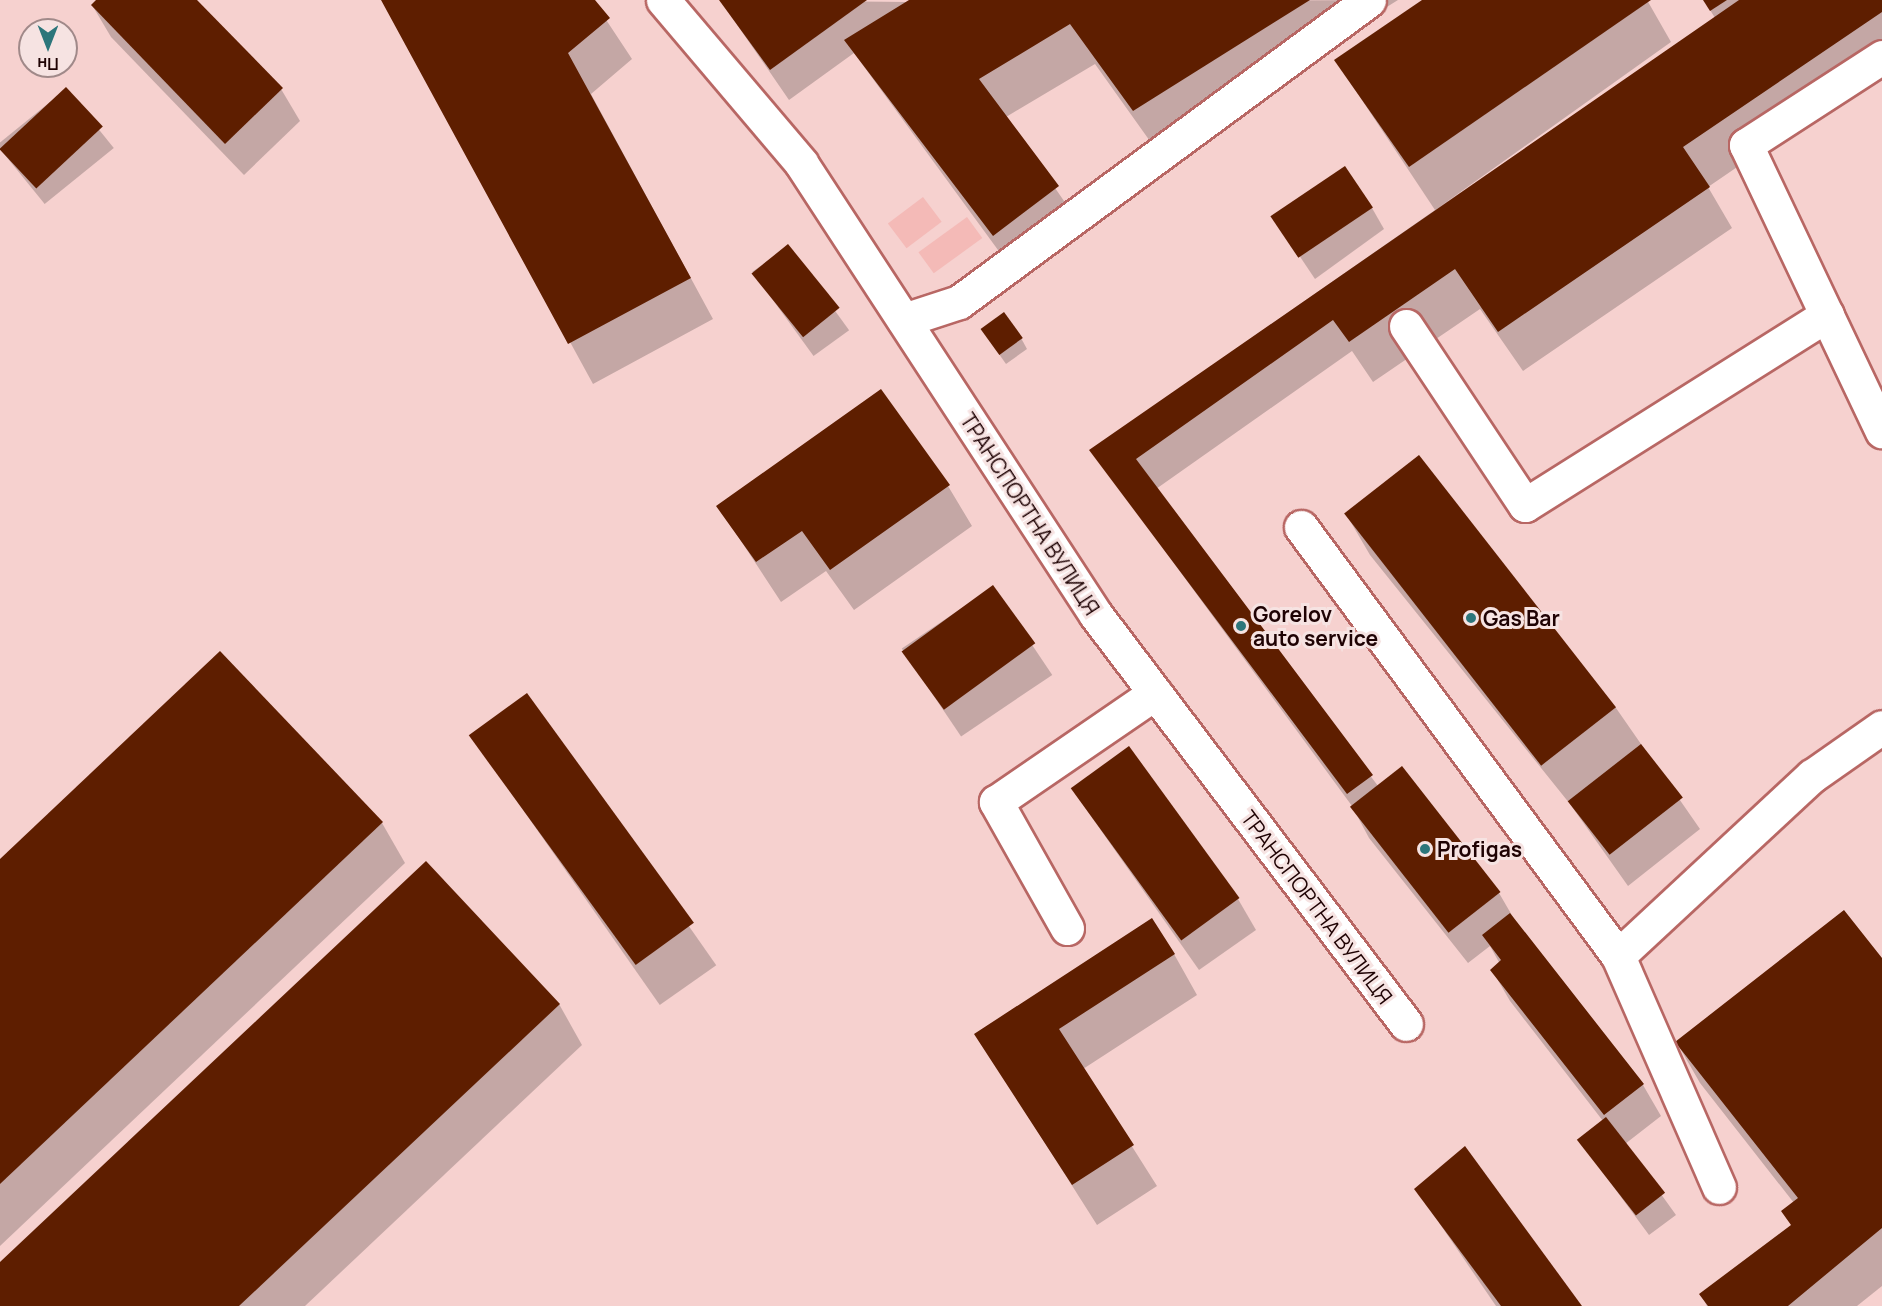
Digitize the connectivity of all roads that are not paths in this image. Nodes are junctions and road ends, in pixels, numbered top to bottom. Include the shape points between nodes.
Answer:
1 (1369, 0) edge
2 (668, 2) edge
3 (1882, 57) edge
4 (1827, 315) junction
5 (904, 320) junction
6 (1406, 326) dead end
7 (1882, 431) edge
8 (1301, 527) dead end
9 (1155, 693) junction
10 (1882, 728) edge
11 (1066, 928) dead end
12 (1618, 956) junction
13 (1406, 1024) dead end
14 (1719, 1187) dead end

1 - 5 street via 959,302
2 - 5 street, ТРАНСПОРТНА ВУЛИЦЯ via 801,163
3 - 4 street via 1746,145
4 - 6 street via 1526,505
4 - 7 street
5 - 9 street, ТРАНСПОРТНА ВУЛИЦЯ via 1096,615
8 - 12 street
9 - 11 street via 996,802
9 - 13 street, ТРАНСПОРТНА ВУЛИЦЯ
10 - 12 street via 1812,776
12 - 14 street

